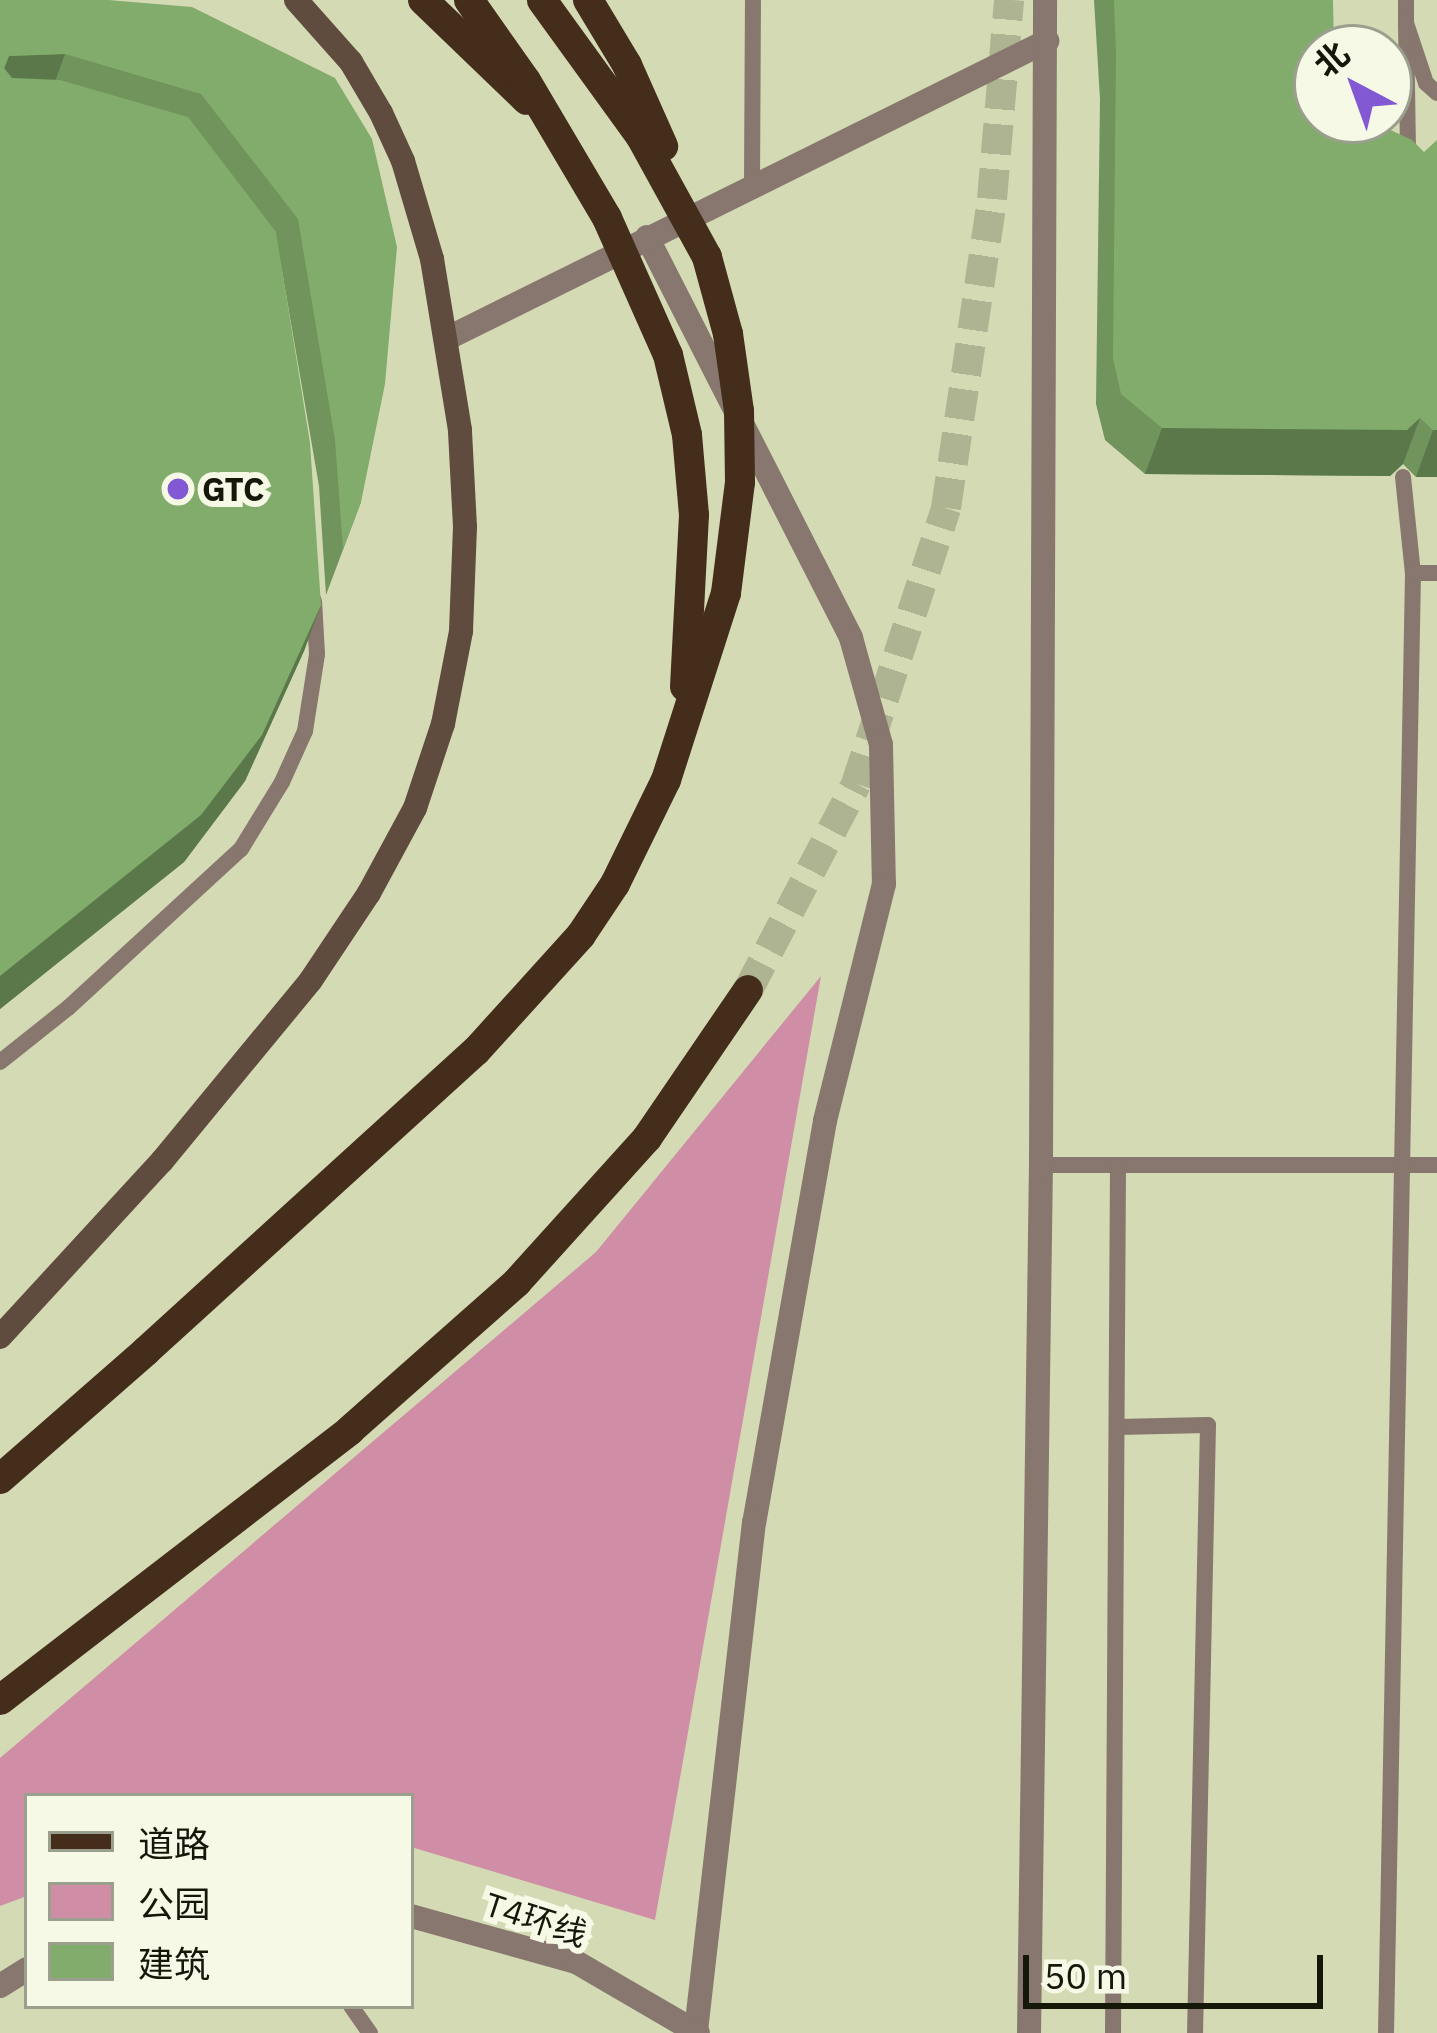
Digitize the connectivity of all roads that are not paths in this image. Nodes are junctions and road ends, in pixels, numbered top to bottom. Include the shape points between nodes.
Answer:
1 (296, 0) edge
2 (423, 0) edge
3 (469, 0) edge
4 (542, 0) edge
5 (588, 0) edge
6 (753, 0) edge
7 (1045, 0) edge
8 (1406, 0) edge
9 (1406, 23) junction
10 (1047, 41) junction
11 (1437, 93) edge
12 (563, 140) junction
13 (752, 184) junction
14 (1408, 186) edge
15 (647, 237) junction
16 (707, 257) junction
17 (448, 338) junction
18 (1403, 476) dead end
19 (1414, 573) junction
20 (1437, 574) edge
21 (313, 583) edge
22 (682, 729) junction
23 (748, 991) tunnel mouth
24 (0, 1062) edge
25 (1041, 1165) junction
26 (1402, 1165) junction
27 (1437, 1165) edge
28 (1118, 1167) junction
29 (0, 1337) edge
30 (1117, 1427) junction
31 (0, 1479) edge
32 (0, 1700) edge
33 (414, 1917) edge
34 (696, 2032) edge
35 (1029, 2033) edge
36 (1113, 2033) edge
37 (1195, 2033) edge
38 (1386, 2033) edge

1 - 17 main road via 351,62 381,112 403,161
2 - 12 main road, bridge
3 - 12 main road, bridge
4 - 16 main road, bridge via 640,137
5 - 16 main road, bridge via 627,65
6 - 13 lane
7 - 10 street
8 - 9 lane
9 - 11 lane via 1426,83
9 - 14 lane
10 - 13 street
10 - 25 street
12 - 22 main road, bridge via 640,286 687,435 694,515
13 - 15 street
15 - 17 street
15 - 34 street via 825,581 851,638 881,745 884,884 825,1121 754,1522
16 - 22 main road, bridge via 728,334 740,482 726,593
17 - 29 main road via 465,527 461,631 415,808 358,910 253,1055
18 - 19 lane
19 - 20 lane
19 - 26 lane
21 - 24 lane via 317,654 304,731 241,849
22 - 31 main road, bridge via 615,884 539,986 430,1094
23 - 32 main road via 647,1138 517,1282 350,1430
25 - 28 lane
25 - 35 street
26 - 27 lane
26 - 28 lane
26 - 38 lane
28 - 30 lane
30 - 36 lane
30 - 37 lane via 1208,1425
33 - 34 street, T4环线 via 576,1962

